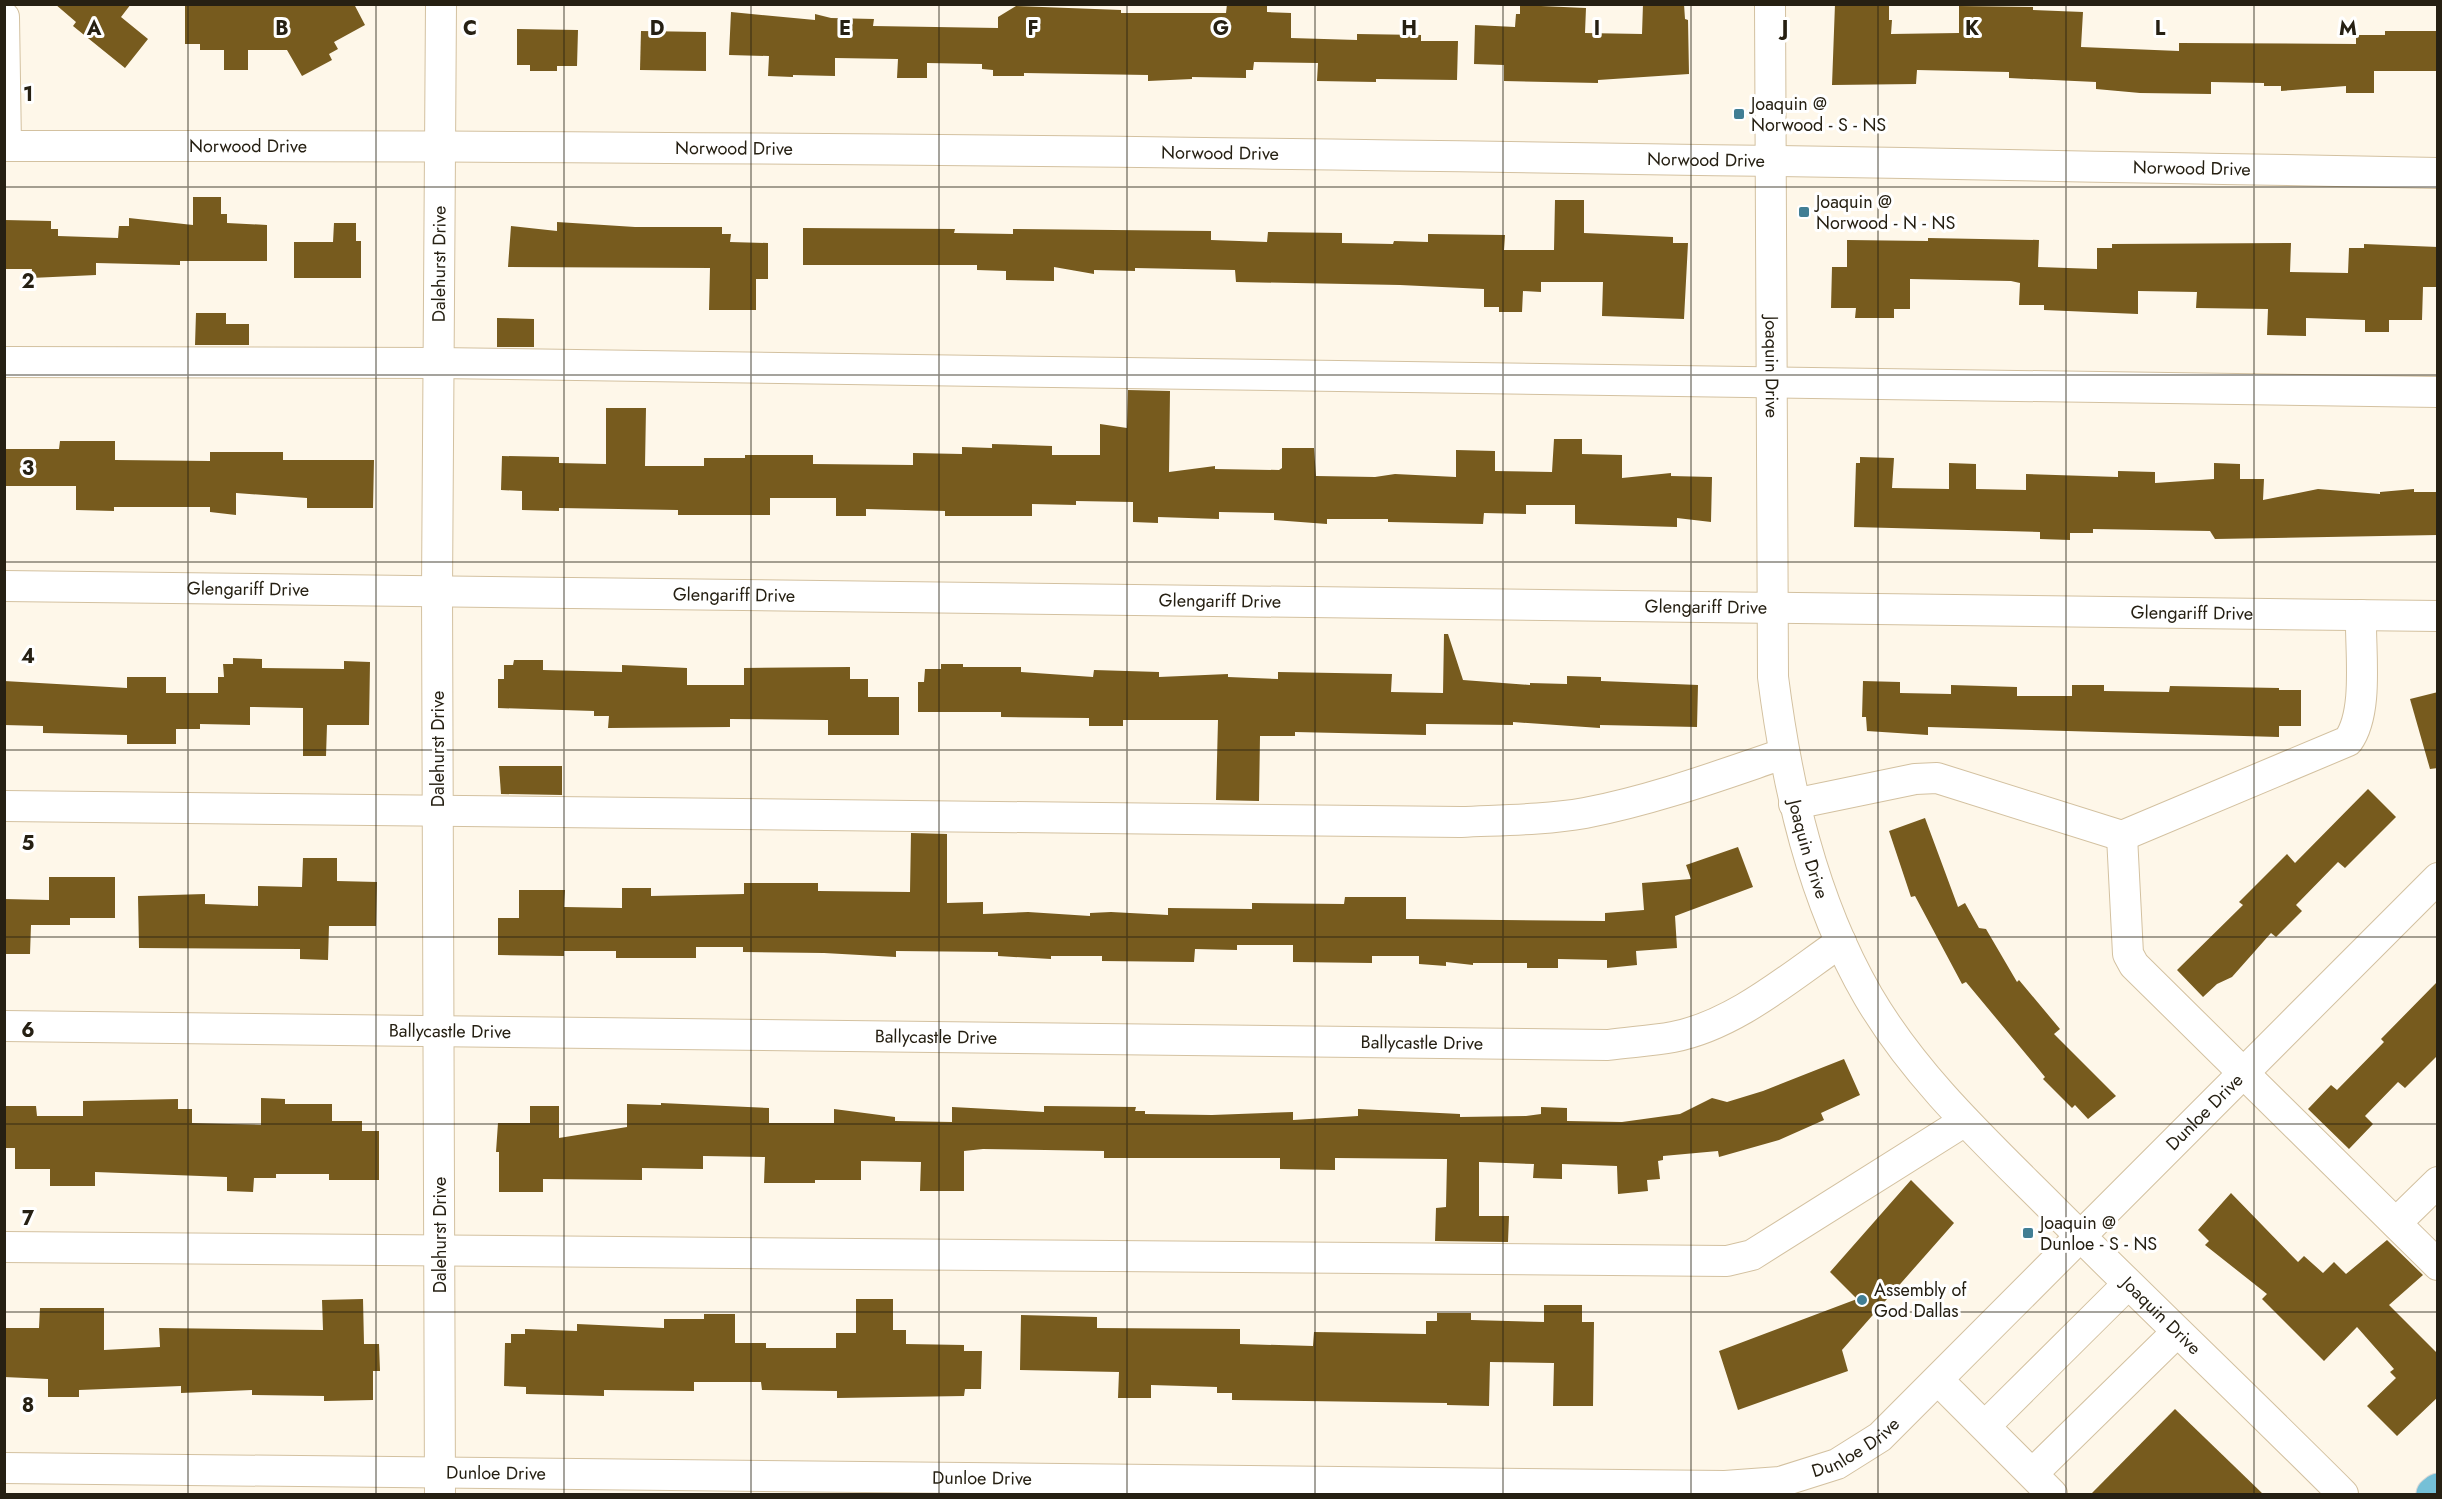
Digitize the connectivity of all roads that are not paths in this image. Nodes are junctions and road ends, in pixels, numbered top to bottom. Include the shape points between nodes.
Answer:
1 (441, 4) edge
2 (1770, 4) edge
3 (4, 17) edge
4 (439, 145) junction
5 (5, 146) edge
6 (1769, 160) junction
7 (2438, 173) edge
8 (4, 362) edge
9 (438, 363) junction
10 (1772, 381) junction
11 (2438, 392) edge
12 (4, 586) edge
13 (437, 590) junction
14 (1772, 607) junction
15 (2361, 615) junction
16 (2438, 616) edge
17 (1783, 754) junction
18 (1794, 804) junction
19 (4, 806) edge
20 (438, 810) junction
21 (2122, 836) junction
22 (2438, 878) edge
23 (1841, 942) junction
24 (4, 1026) edge
25 (439, 1029) junction
26 (2244, 1073) junction
27 (1965, 1120) junction
28 (2438, 1182) edge
29 (2396, 1223) junction
30 (2080, 1236) junction
31 (4, 1247) edge
32 (441, 1251) junction
33 (2438, 1265) edge
34 (2127, 1285) junction
35 (2177, 1332) junction
36 (1939, 1381) junction
37 (1986, 1425) junction
38 (4, 1468) edge
39 (2033, 1473) junction
40 (440, 1483) edge
41 (2438, 1490) edge
42 (2052, 1494) edge
43 (2343, 1494) edge
44 (2433, 1494) edge

1 - 4 street, Dalehurst Drive
2 - 6 street, Joaquin Drive
3 - 5 street
4 - 5 street, Norwood Drive
4 - 6 street, Norwood Drive
4 - 9 street, Dalehurst Drive
6 - 7 street, Norwood Drive
6 - 10 street, Joaquin Drive
8 - 9 street
9 - 10 street
9 - 13 street, Dalehurst Drive
10 - 11 street
10 - 14 street, Joaquin Drive
12 - 13 street, Glengariff Drive
13 - 14 street, Glengariff Drive
13 - 20 street, Dalehurst Drive
14 - 15 street, Glengariff Drive
14 - 17 street, Joaquin Drive via 1773,677
15 - 16 street, Glengariff Drive
15 - 21 street via 2360,706 2356,729 2348,741
17 - 18 street, Joaquin Drive
17 - 20 street via 1669,793 1584,813 1485,821
18 - 21 street via 1937,778
18 - 23 street, Joaquin Drive
19 - 20 street
20 - 25 street, Dalehurst Drive
21 - 26 street via 2128,954 2143,974
22 - 26 street, Dunloe Drive
23 - 25 street, Ballycastle Drive via 1722,1020 1674,1037 1608,1045
23 - 27 street, Joaquin Drive via 1868,996 1912,1063
24 - 25 street, Ballycastle Drive
25 - 32 street, Dalehurst Drive
26 - 29 street
26 - 30 street, Dunloe Drive
27 - 30 street, Joaquin Drive
27 - 32 street via 1752,1254 1727,1261
28 - 29 street
29 - 33 street
30 - 34 street, Joaquin Drive
30 - 36 street, Dunloe Drive
31 - 32 street
32 - 40 street, Dalehurst Drive
34 - 35 street, Joaquin Drive
34 - 37 street
35 - 39 street
35 - 43 street, Joaquin Drive
36 - 37 street
36 - 40 street, Dunloe Drive via 1880,1437 1837,1464 1780,1482 1725,1486
37 - 39 street
38 - 40 street, Dunloe Drive
39 - 42 street
41 - 44 main road

